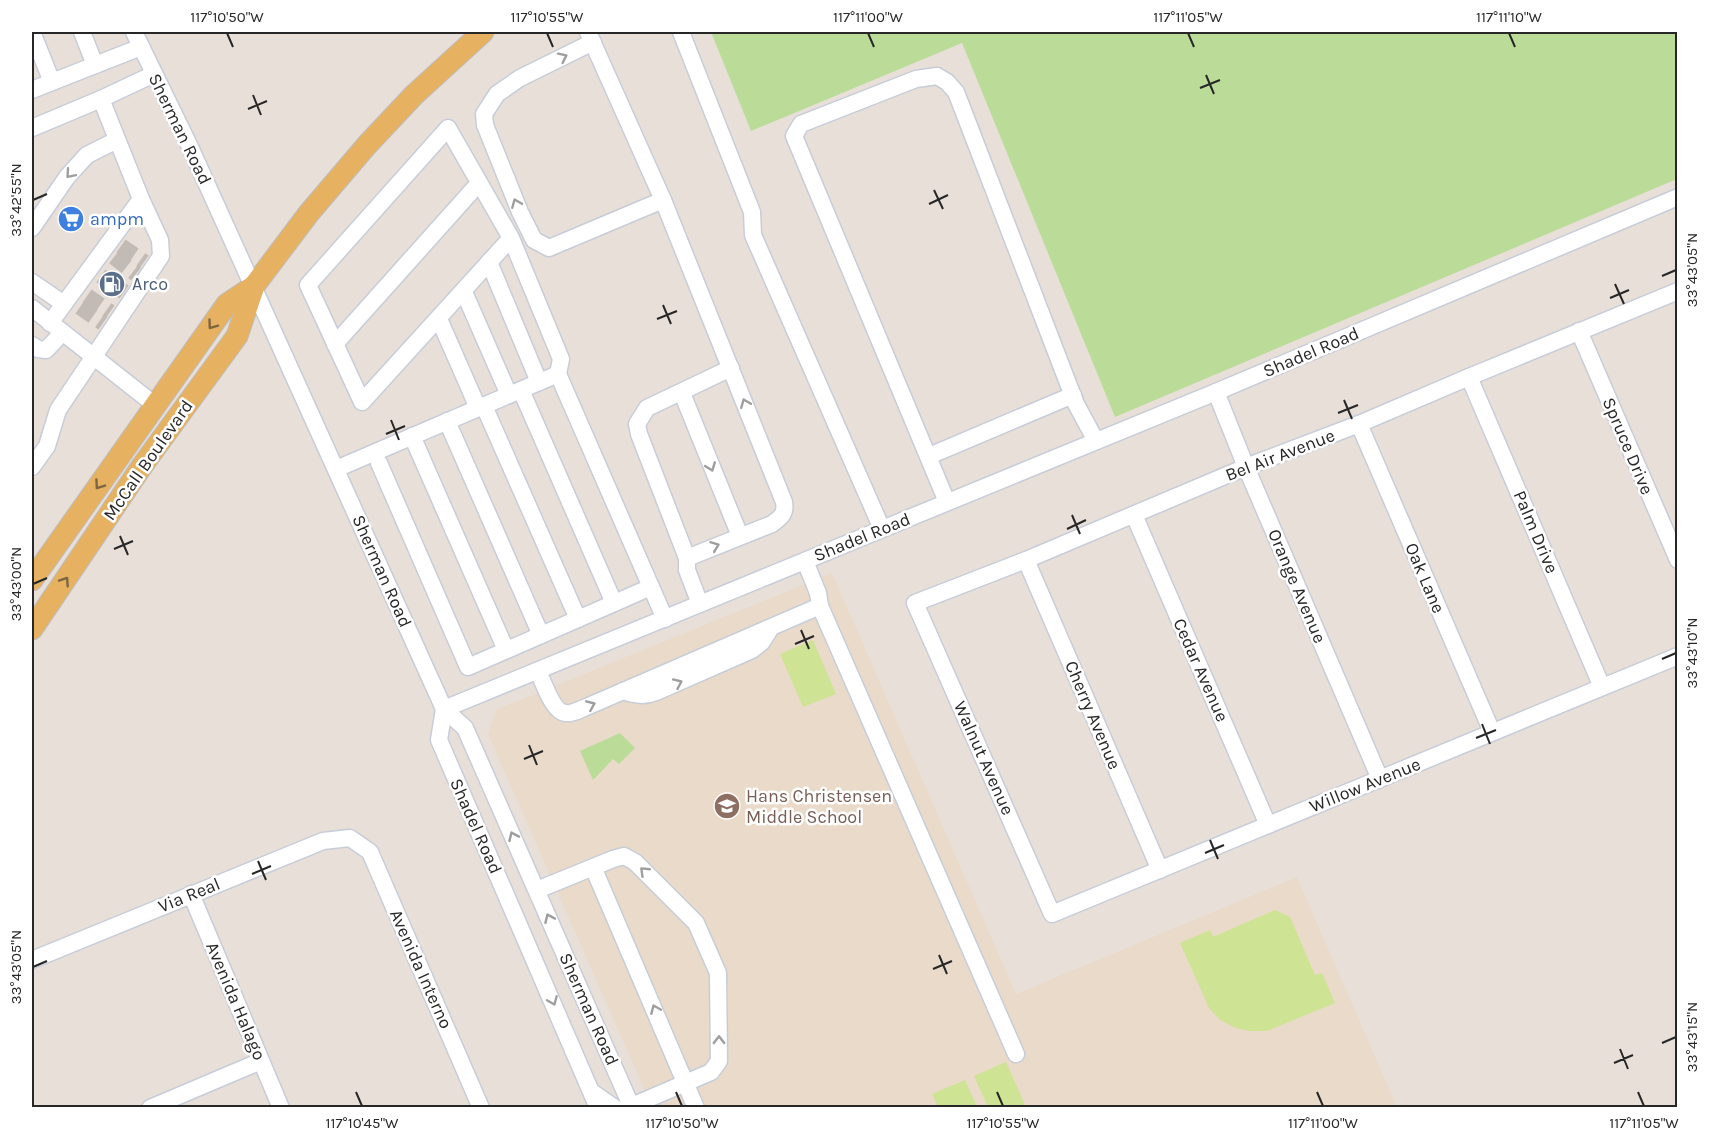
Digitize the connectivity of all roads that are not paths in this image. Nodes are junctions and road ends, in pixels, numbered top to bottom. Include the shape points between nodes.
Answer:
1 (32, 32) edge
2 (82, 32) edge
3 (134, 32) edge
4 (483, 32) edge
5 (681, 32) edge
6 (591, 37) edge
7 (141, 47) junction
8 (96, 65) junction
9 (154, 74) junction
10 (52, 82) junction
11 (32, 90) edge
12 (101, 99) junction
13 (32, 129) edge
14 (117, 140) junction
15 (479, 183) junction
16 (1677, 198) edge
17 (141, 199) junction
18 (663, 200) junction
19 (32, 228) edge
20 (511, 238) junction
21 (489, 262) junction
22 (32, 282) edge
23 (254, 286) junction
24 (1677, 291) edge
25 (464, 292) junction
26 (75, 299) junction
27 (32, 308) edge
28 (439, 319) junction
29 (56, 328) junction
30 (1579, 331) junction
31 (335, 344) junction
32 (32, 345) edge
33 (93, 358) junction
34 (731, 368) junction
35 (558, 374) junction
36 (1469, 377) junction
37 (539, 382) junction
38 (515, 392) junction
39 (1216, 392) junction
40 (682, 393) junction
41 (1073, 395) junction
42 (155, 405) junction
43 (481, 407) junction
44 (447, 421) junction
45 (1359, 424) junction
46 (412, 436) junction
47 (1096, 441) junction
48 (929, 456) junction
49 (379, 463) dead end
50 (32, 467) edge
51 (1246, 468) junction
52 (336, 469) junction
53 (947, 502) junction
54 (1134, 515) junction
55 (882, 529) junction
56 (740, 536) junction
57 (687, 558) junction
58 (1026, 560) junction
59 (1677, 560) edge
60 (805, 561) junction
61 (32, 580) edge
62 (651, 587) junction
63 (614, 603) junction
64 (915, 603) joint
65 (700, 604) junction
66 (820, 606) junction
67 (578, 619) junction
68 (664, 619) junction
69 (32, 629) edge
70 (542, 635) junction
71 (506, 650) junction
72 (1677, 656) edge
73 (538, 671) junction
74 (1602, 687) junction
75 (444, 710) junction
76 (1492, 732) junction
77 (1380, 779) junction
78 (1268, 825) junction
79 (350, 838) joint
80 (593, 867) junction
81 (1160, 870) junction
82 (537, 890) junction
83 (190, 894) junction
84 (1052, 914) joint
85 (32, 960) edge
86 (1016, 1054) dead end
87 (261, 1061) junction
88 (686, 1082) junction
89 (595, 1100) edge
90 (150, 1107) edge
91 (281, 1107) edge
92 (482, 1107) edge
93 (627, 1107) edge
94 (696, 1107) edge

1 - 10 street
2 - 8 street
3 - 7 street, Sherman Road
4 - 23 main road, McCall Boulevard via 414,95 367,145
5 - 55 street via 752,212 753,235
6 - 18 street
18 -> 6 street via 549,248 534,240 520,212 483,114 497,94
7 - 8 street
7 - 9 street, Sherman Road
8 - 10 street
9 - 12 street
9 - 23 street, Sherman Road
10 - 11 street
12 - 13 street
12 - 14 street
14 - 17 street
14 -> 19 street via 87,155
15 - 20 street
15 - 31 street
15 - 31 street via 448,128 308,285
16 - 39 street, Shadel Road
17 - 26 street
17 - 33 street via 160,240 161,256 145,271 111,321
18 - 34 street
20 - 21 street
20 - 35 street via 561,359
21 - 25 street
21 - 37 street
22 - 26 street
23 -> 42 main road, McCall Boulevard via 227,304
23 - 52 street, Sherman Road
69 -> 23 main road, McCall Boulevard via 142,466 237,336
24 - 30 street, Bel Air Avenue
25 - 28 street
25 - 38 street
26 - 29 street
27 - 29 street
28 - 31 street via 362,402
28 - 43 street
29 - 32 street via 46,350
29 - 33 street
30 - 36 street, Bel Air Avenue
30 - 59 street, Spruce Drive
33 - 42 street
33 - 50 street via 58,410 47,446
34 - 40 street
56 -> 34 street via 772,524 785,510
35 - 37 street
35 - 62 street
36 - 45 street, Bel Air Avenue
36 - 74 street, Palm Drive
37 - 38 street
38 - 43 street
38 - 63 street
39 - 47 street, Shadel Road
39 - 51 street, Orange Avenue
40 -> 56 street
40 - 57 street via 647,408 638,424
41 - 47 street
41 - 48 street
41 - 48 street via 956,92 946,82 937,76 916,79 801,124 794,136
42 -> 61 main road, McCall Boulevard
43 - 44 street
43 - 67 street
44 - 46 street
44 - 70 street
45 - 51 street, Bel Air Avenue
45 - 76 street, Oak Lane
46 - 52 street
46 - 71 street
47 - 53 street, Shadel Road
48 - 53 street
49 - 71 street via 468,667
51 - 54 street, Bel Air Avenue
51 - 77 street, Orange Avenue
52 - 75 street, Sherman Road
53 - 55 street, Shadel Road
54 - 58 street, Bel Air Avenue
54 - 78 street, Cedar Avenue
55 - 60 street, Shadel Road
57 -> 56 street
57 - 65 street via 687,570
58 - 64 street, Bel Air Avenue
58 - 81 street, Cherry Avenue
60 - 65 street, Shadel Road
60 - 66 street
62 - 63 street
62 - 68 street
63 - 67 street
64 - 84 street, Walnut Avenue
65 - 68 street, Shadel Road
73 -> 66 street via 553,704 568,714
66 - 86 street
67 - 70 street
68 - 73 street, Shadel Road
70 - 71 street
72 - 74 street, Willow Avenue
73 - 75 street, Shadel Road
74 - 76 street, Willow Avenue
82 -> 75 street, Sherman Road via 465,728
75 -> 89 street, Shadel Road via 439,740
76 - 77 street, Willow Avenue
77 - 78 street, Willow Avenue
78 - 81 street, Willow Avenue
79 - 83 street, Via Real via 322,841
79 - 92 street, Avenida Interno via 369,852
80 - 82 street
88 -> 80 street
88 -> 80 street via 711,1072 719,1061 718,973 696,923 635,862 624,856
81 - 84 street, Willow Avenue
93 -> 82 street, Sherman Road
83 - 85 street, Via Real
83 - 87 street, Avenida Halago
87 - 90 street
87 - 91 street, Avenida Halago
88 - 93 street
88 - 94 street
89 - 93 street

